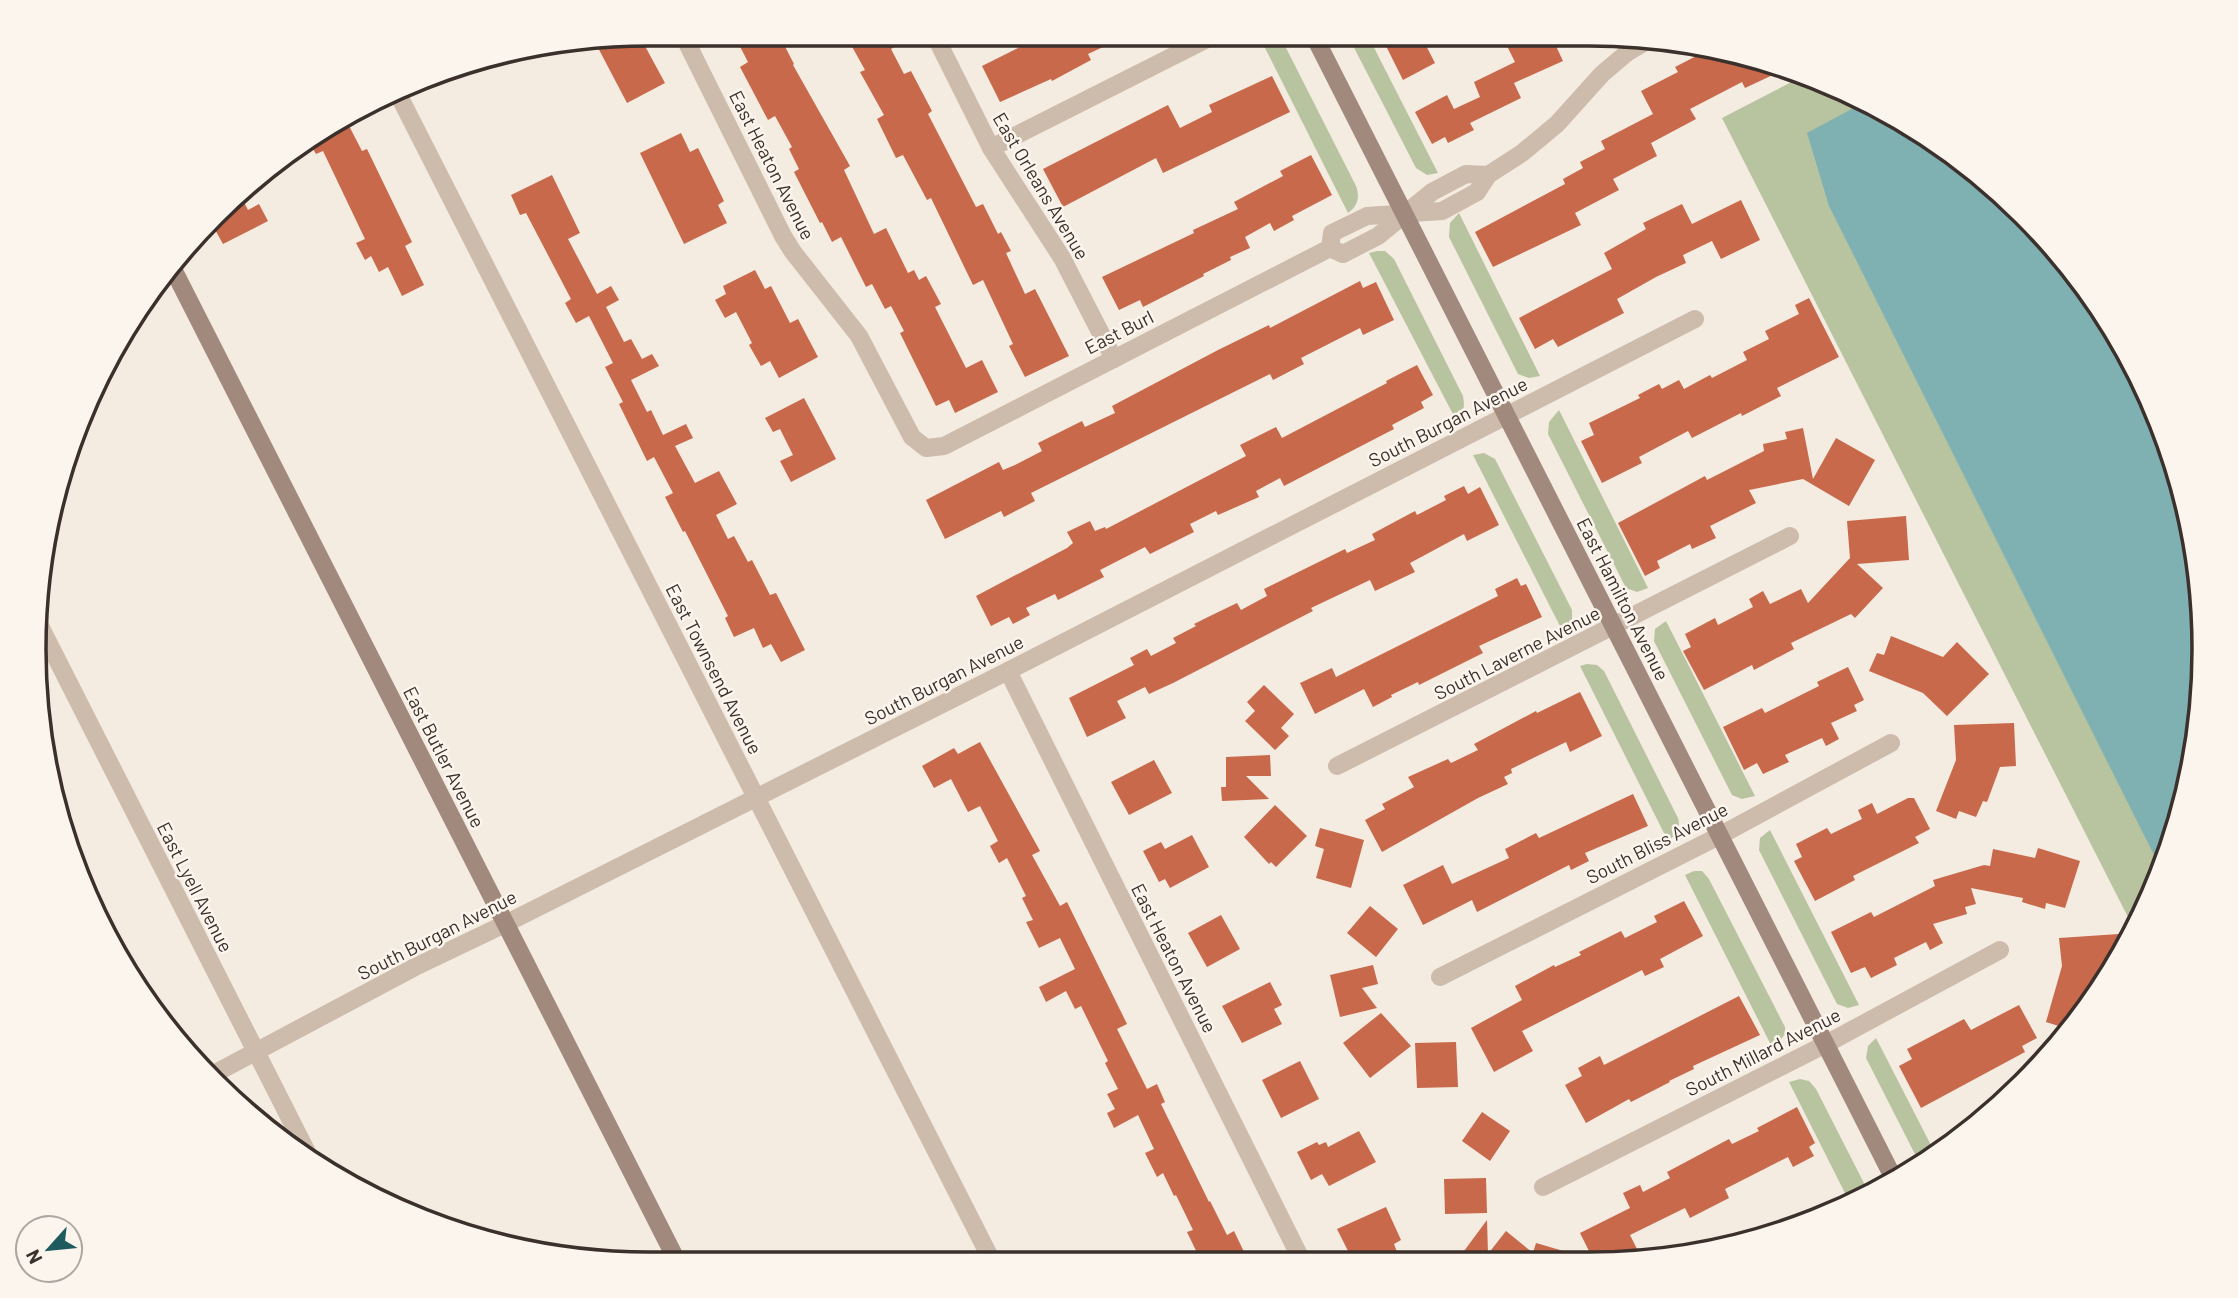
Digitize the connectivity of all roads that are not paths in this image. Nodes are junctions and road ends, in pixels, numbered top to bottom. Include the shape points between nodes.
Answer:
1 (688, 46) edge
2 (940, 46) edge
3 (1193, 46) edge
4 (1319, 46) edge
5 (1635, 48) edge
6 (401, 99) edge
7 (991, 148) junction
8 (1404, 214) junction
9 (176, 275) edge
10 (1695, 319) dead end
11 (1114, 359) junction
12 (1506, 416) junction
13 (926, 448) joint
14 (1790, 536) dead end
15 (1614, 628) junction
16 (46, 638) edge
17 (1008, 671) junction
18 (1891, 743) dead end
19 (1337, 766) dead end
20 (756, 798) junction
21 (1719, 836) junction
22 (505, 924) junction
23 (2000, 950) dead end
24 (1440, 977) dead end
25 (1826, 1044) junction
26 (256, 1053) junction
27 (218, 1072) edge
28 (302, 1142) edge
29 (1891, 1172) edge
30 (1543, 1187) dead end
31 (672, 1252) edge
32 (987, 1252) edge
33 (1298, 1252) edge

1 - 13 street, East Heaton Avenue via 783,236 853,327 912,437
2 - 7 street, East Orleans Avenue
3 - 7 street
4 - 8 street, East Hamilton Avenue
5 - 8 street via 1531,146 1489,175 1477,192 1442,211
6 - 20 street, East Townsend Avenue
7 - 11 street, East Orleans Avenue via 1057,250
8 - 11 street, East Burl via 1378,236 1343,254 1330,248
8 - 12 street, East Hamilton Avenue
9 - 22 street, East Butler Avenue
10 - 12 street, South Burgan Avenue
11 - 13 street, East Burl via 944,446
12 - 15 street, East Hamilton Avenue
12 - 17 street, South Burgan Avenue
14 - 15 street, South Laverne Avenue
15 - 19 street, South Laverne Avenue
15 - 21 street, East Hamilton Avenue
16 - 26 street, East Lyell Avenue
17 - 20 street, South Burgan Avenue
17 - 33 street, East Heaton Avenue
18 - 21 street, South Bliss Avenue
20 - 22 street, South Burgan Avenue
20 - 32 street, East Townsend Avenue
21 - 24 street, South Bliss Avenue
21 - 25 street, East Hamilton Avenue
22 - 26 street, South Burgan Avenue
22 - 31 street, East Butler Avenue
23 - 25 street, South Millard Avenue
25 - 29 street, East Hamilton Avenue
25 - 30 street, South Millard Avenue
26 - 27 street, South Burgan Avenue
26 - 28 street, East Lyell Avenue

